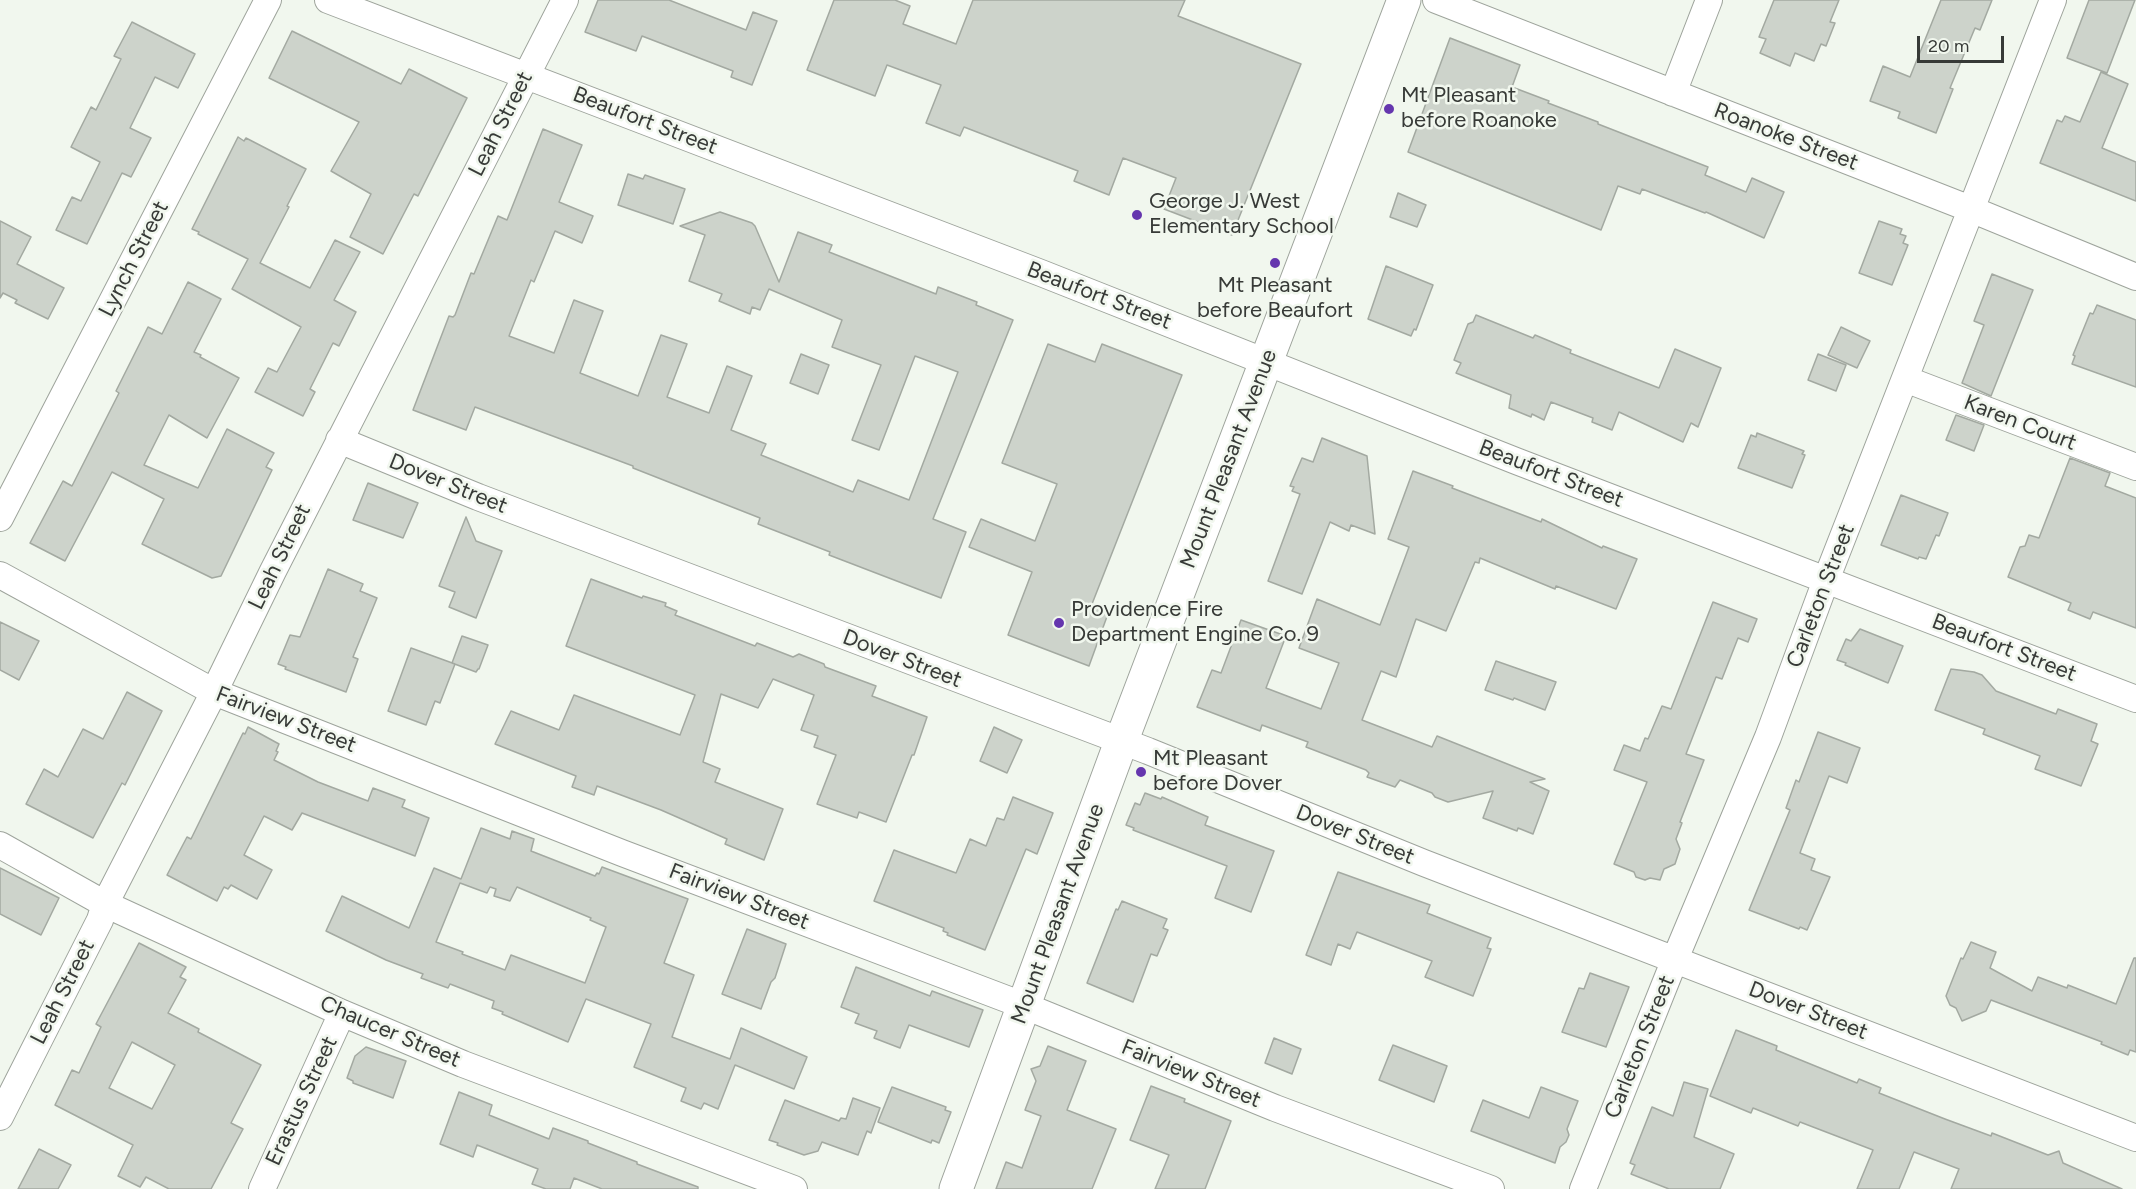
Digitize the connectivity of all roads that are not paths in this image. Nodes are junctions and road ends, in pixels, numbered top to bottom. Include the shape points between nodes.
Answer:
1 (268, 0) edge
2 (328, 0) edge
3 (565, 0) edge
4 (1404, 0) edge
5 (1436, 0) edge
6 (1709, 0) edge
7 (2053, 0) edge
8 (527, 75) junction
9 (1673, 93) junction
10 (1973, 210) junction
11 (2136, 277) edge
12 (1266, 362) junction
13 (1905, 379) junction
14 (339, 440) junction
15 (2136, 467) edge
16 (0, 518) edge
17 (0, 575) edge
18 (1826, 579) junction
19 (214, 693) junction
20 (2136, 699) edge
21 (1121, 742) junction
22 (0, 845) edge
23 (105, 904) junction
24 (1675, 959) junction
25 (1025, 1006) junction
26 (342, 1013) junction
27 (0, 1116) edge
28 (2136, 1138) edge
29 (261, 1189) edge
30 (794, 1189) edge
31 (956, 1189) edge
32 (1491, 1189) edge
33 (1583, 1189) edge

1 - 16 street, Lynch Street
2 - 8 street, Beaufort Street
3 - 8 street, Leah Street
4 - 12 main road, Mount Pleasant Avenue
5 - 9 street, Roanoke Street
6 - 9 street
7 - 10 street, Carleton Street
8 - 12 street, Beaufort Street
8 - 14 street, Leah Street
9 - 10 street, Roanoke Street
10 - 11 street, Roanoke Street
10 - 13 street, Carleton Street
12 - 18 street, Beaufort Street
12 - 21 main road, Mount Pleasant Avenue
13 - 15 street, Karen Court
13 - 18 street, Carleton Street
14 - 19 street, Leah Street
14 - 21 street, Dover Street via 478,497
17 - 19 street, Fairview Street
18 - 20 street, Beaufort Street
18 - 24 street, Carleton Street via 1768,737
19 - 23 street, Leah Street
19 - 25 street, Fairview Street
21 - 24 street, Dover Street
21 - 25 main road, Mount Pleasant Avenue
22 - 23 street, Chaucer Street
23 - 26 street, Chaucer Street
23 - 27 street, Leah Street
24 - 28 street, Dover Street
24 - 33 street, Carleton Street
25 - 31 main road, Mount Pleasant Avenue
25 - 32 street, Fairview Street via 1275,1108
26 - 29 street, Erastus Street
26 - 30 street, Chaucer Street via 463,1064

